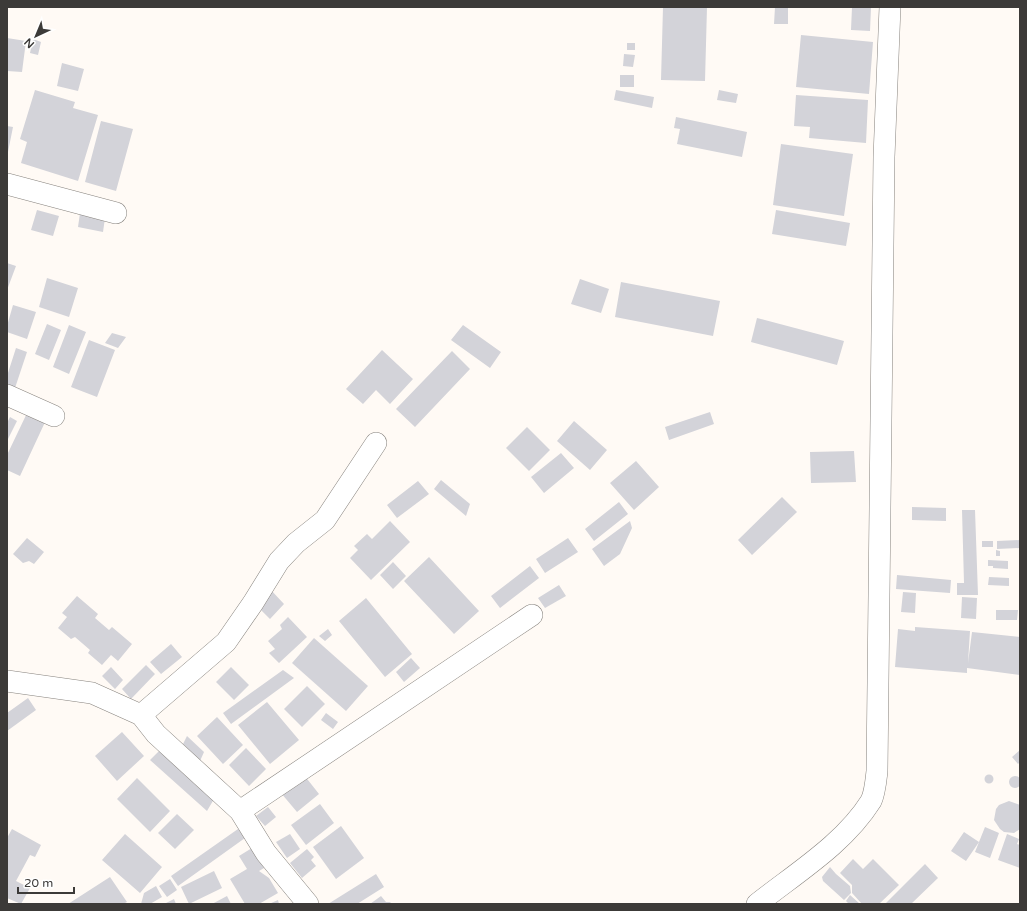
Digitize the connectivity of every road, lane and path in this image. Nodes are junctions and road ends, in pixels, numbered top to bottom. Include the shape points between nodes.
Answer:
1 (890, 7) edge
2 (7, 184) edge
3 (116, 213) dead end
4 (7, 395) edge
5 (54, 416) dead end
6 (376, 443) dead end
7 (532, 616) dead end
8 (7, 681) edge
9 (141, 714) junction
10 (240, 811) junction
11 (308, 904) edge
12 (757, 904) edge

1 - 12 street via 884,164 878,771 871,800 851,826 828,849
2 - 3 street
4 - 5 street
6 - 9 street via 325,520 296,543 279,561 226,642
7 - 10 street
8 - 9 street via 92,693
9 - 10 street via 156,734
10 - 11 street via 266,853

